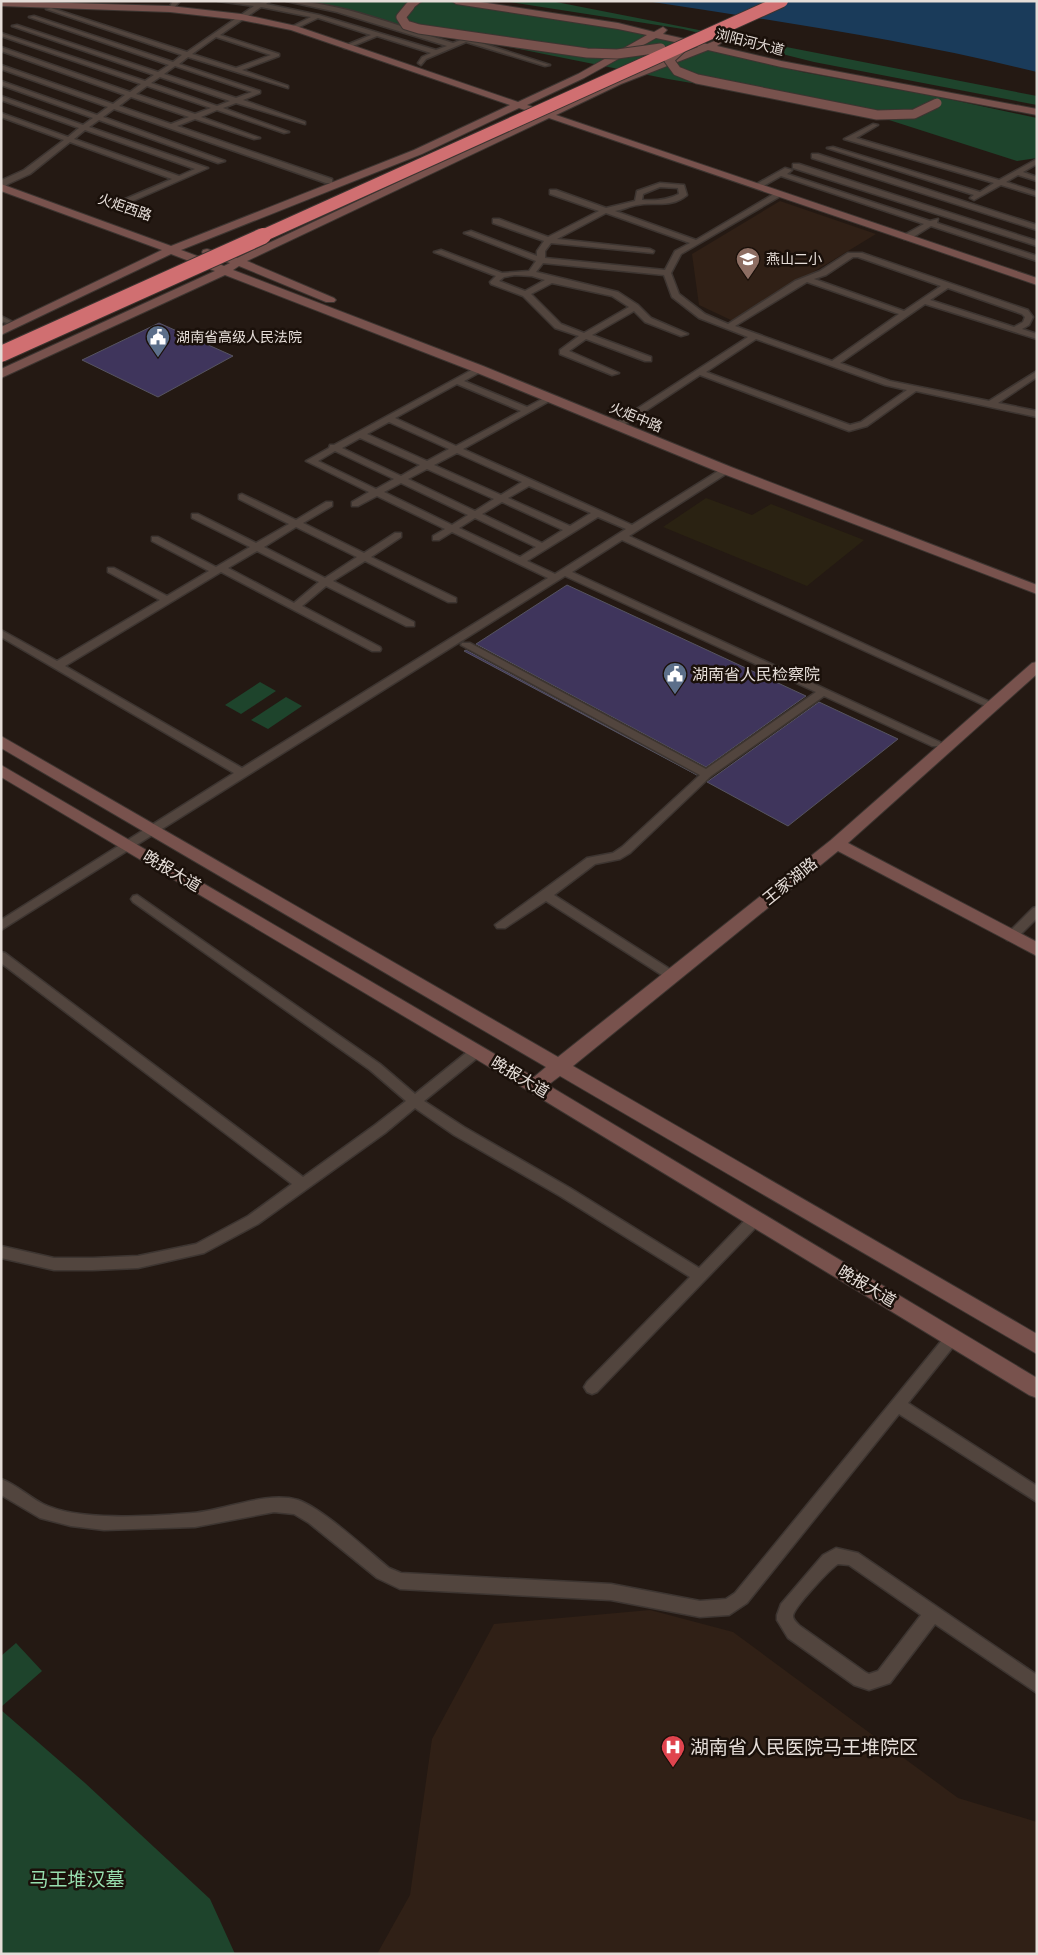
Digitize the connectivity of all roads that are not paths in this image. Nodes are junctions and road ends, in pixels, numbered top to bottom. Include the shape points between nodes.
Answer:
1 (177, 1) edge
2 (221, 1) edge
3 (290, 1) edge
4 (456, 1) edge
5 (488, 1) edge
6 (762, 1) edge
7 (782, 1) edge
8 (1, 3) edge
9 (263, 3) edge
10 (78, 4) edge
11 (414, 4) edge
12 (53, 7) junction
13 (170, 9) junction
14 (32, 16) junction
15 (317, 16) junction
16 (241, 17) junction
17 (15, 26) junction
18 (395, 27) junction
19 (293, 28) junction
20 (114, 30) junction
21 (659, 32) junction
22 (376, 34) junction
23 (2, 35) edge
24 (215, 35) junction
25 (99, 40) junction
26 (452, 44) junction
27 (713, 44) junction
28 (346, 46) junction
29 (684, 46) junction
30 (661, 48) junction
31 (1, 49) edge
32 (85, 49) junction
33 (435, 52) junction
34 (188, 54) junction
35 (72, 58) junction
36 (421, 63) dead end
37 (174, 64) junction
38 (547, 65) dead end
39 (1, 67) edge
40 (238, 70) junction
41 (48, 74) junction
42 (160, 74) junction
43 (216, 78) junction
44 (1, 83) edge
45 (146, 84) junction
46 (286, 87) dead end
47 (24, 91) junction
48 (949, 93) junction
49 (132, 94) junction
50 (5, 99) edge
51 (237, 100) junction
52 (519, 104) junction
53 (1, 105) edge
54 (114, 106) junction
55 (218, 108) junction
56 (1037, 108) edge
57 (1037, 112) edge
58 (548, 114) junction
59 (1, 115) edge
60 (197, 116) junction
61 (98, 117) junction
62 (304, 123) dead end
63 (875, 125) dead end
64 (171, 126) junction
65 (84, 128) junction
66 (185, 131) junction
67 (286, 132) dead end
68 (256, 138) dead end
69 (850, 138) junction
70 (68, 139) junction
71 (165, 140) junction
72 (831, 148) junction
73 (144, 149) junction
74 (243, 152) junction
75 (815, 156) junction
76 (913, 157) junction
77 (123, 158) junction
78 (222, 161) junction
79 (1035, 164) edge
80 (796, 166) junction
81 (894, 168) junction
82 (201, 169) junction
83 (1017, 173) junction
84 (781, 174) junction
85 (878, 176) junction
86 (179, 179) junction
87 (1037, 179) edge
88 (329, 182) dead end
89 (1000, 183) junction
90 (2, 185) edge
91 (757, 186) junction
92 (860, 186) junction
93 (553, 192) dead end
94 (780, 194) junction
95 (980, 194) junction
96 (1037, 194) edge
97 (845, 195) junction
98 (126, 202) dead end
99 (638, 202) junction
100 (833, 202) dead end
101 (965, 204) junction
102 (604, 211) junction
103 (947, 214) junction
104 (496, 221) dead end
105 (931, 224) junction
106 (1037, 228) edge
107 (468, 233) dead end
108 (1037, 235) edge
109 (907, 237) junction
110 (549, 240) junction
111 (1027, 241) junction
112 (695, 242) junction
113 (185, 244) junction
114 (1037, 244) edge
115 (171, 250) junction
116 (650, 251) dead end
117 (1012, 251) junction
118 (206, 252) junction
119 (438, 252) dead end
120 (223, 255) junction
121 (1003, 257) dead end
122 (1037, 259) edge
123 (541, 260) junction
124 (239, 262) junction
125 (224, 272) junction
126 (532, 272) junction
127 (667, 273) junction
128 (501, 275) junction
129 (806, 279) junction
130 (552, 280) junction
131 (1037, 282) edge
132 (947, 285) junction
133 (526, 294) junction
134 (924, 301) junction
135 (634, 307) junction
136 (906, 314) junction
137 (729, 327) junction
138 (1015, 330) junction
139 (1, 332) edge
140 (684, 334) dead end
141 (583, 336) junction
142 (754, 336) junction
143 (1037, 337) edge
144 (1, 339) edge
145 (1, 345) edge
146 (1, 354) edge
147 (648, 359) dead end
148 (1, 362) edge
149 (833, 364) junction
150 (478, 369) junction
151 (615, 372) dead end
152 (699, 372) junction
153 (1037, 373) edge
154 (1, 374) edge
155 (457, 381) junction
156 (914, 389) junction
157 (551, 398) junction
158 (991, 404) junction
159 (526, 410) junction
160 (1037, 414) edge
161 (387, 418) junction
162 (621, 423) junction
163 (359, 434) junction
164 (333, 447) junction
165 (455, 449) junction
166 (427, 465) junction
167 (726, 470) junction
168 (400, 479) junction
169 (529, 482) junction
170 (376, 493) junction
171 (242, 497) dead end
172 (501, 499) junction
173 (329, 504) dead end
174 (355, 504) dead end
175 (598, 513) junction
176 (475, 514) junction
177 (195, 516) dead end
178 (296, 523) junction
179 (452, 529) junction
180 (634, 529) junction
181 (570, 530) junction
182 (398, 535) dead end
183 (622, 536) junction
184 (436, 538) dead end
185 (155, 539) dead end
186 (256, 547) junction
187 (543, 547) junction
188 (365, 557) junction
189 (520, 561) junction
190 (111, 570) dead end
191 (218, 570) junction
192 (560, 575) junction
193 (1037, 579) edge
194 (325, 582) junction
195 (1037, 590) edge
196 (167, 600) junction
197 (452, 600) dead end
198 (295, 607) junction
199 (410, 624) dead end
200 (1, 633) edge
201 (466, 645) dead end
202 (376, 649) dead end
203 (57, 666) junction
204 (1037, 666) edge
205 (823, 692) junction
206 (994, 706) junction
207 (1, 741) edge
208 (936, 744) dead end
209 (1, 770) edge
210 (239, 771) dead end
211 (708, 774) junction
212 (152, 829) junction
213 (836, 844) junction
214 (128, 845) junction
215 (546, 896) junction
216 (137, 899) dead end
217 (1037, 911) edge
218 (501, 925) dead end
219 (1, 926) edge
220 (1011, 937) junction
221 (1037, 950) edge
222 (1, 956) edge
223 (672, 976) junction
224 (477, 1051) junction
225 (560, 1066) junction
226 (535, 1086) junction
227 (415, 1101) junction
228 (302, 1185) junction
229 (755, 1219) junction
230 (1, 1252) edge
231 (700, 1276) junction
232 (952, 1338) junction
233 (1037, 1345) edge
234 (592, 1387) dead end
235 (1037, 1389) edge
236 (898, 1405) junction
237 (1, 1486) edge
238 (1037, 1495) edge
239 (933, 1613) junction
240 (1037, 1685) edge

1 - 13 street
2 - 9 street
3 - 18 street via 338,10
4 - 21 main road, 浏阳河大道
5 - 21 main road, 浏阳河大道
6 - 30 highway
7 - 29 highway, bridge
8 - 12 main road
9 - 15 street
9 - 16 street
10 - 12 main road
10 - 13 main road
11 - 30 main road, bridge via 401,17 406,25 419,29 587,53 617,54
12 - 14 street
12 - 20 street
13 - 16 main road
14 - 17 street
14 - 25 street
15 - 19 street
15 - 22 street
16 - 19 main road
16 - 24 street
17 - 23 street
17 - 32 street
18 - 22 street
18 - 26 street
19 - 28 main road
20 - 25 street
20 - 34 street
21 - 27 main road, 浏阳河大道
21 - 52 main road via 581,76
22 - 28 street
22 - 33 street
23 - 35 street
24 - 34 street
24 - 40 street via 277,55
25 - 32 street
25 - 37 street
26 - 33 street
26 - 38 street via 466,40
27 - 48 main road, 浏阳河大道 via 781,64
27 - 58 main road
28 - 52 main road
29 - 48 main road, bridge via 668,60 677,71 697,79 890,116 914,114
29 - 120 highway, bridge
30 - 118 highway, bridge
31 - 41 street
32 - 35 street
32 - 42 street
33 - 36 street
34 - 37 street
34 - 40 street
35 - 41 street
35 - 45 street
37 - 42 street
37 - 43 street
39 - 41 street
40 - 43 street
40 - 46 street
41 - 47 street
41 - 49 street
41 - 54 street
42 - 45 street
42 - 51 street
43 - 51 street via 258,92
44 - 47 street
45 - 49 street
45 - 55 street
47 - 50 street
47 - 61 street
48 - 56 main road, 浏阳河大道
48 - 57 main road, 浏阳河大道
49 - 54 street
49 - 60 street
50 - 53 street
50 - 65 street
51 - 55 street
51 - 62 street
52 - 58 main road
52 - 113 main road via 418,152
54 - 61 street
54 - 64 street
55 - 60 street
55 - 67 street
58 - 91 main road
58 - 124 main road
59 - 70 street
60 - 64 street
60 - 68 street
61 - 65 street
61 - 71 street
63 - 69 street
64 - 66 street
65 - 70 street
65 - 73 street
66 - 71 street
66 - 74 street
69 - 72 street
69 - 76 street
70 - 77 street
70 - 90 street via 27,172
71 - 73 street
71 - 78 street
72 - 75 street
72 - 81 street
73 - 77 street
73 - 82 street
74 - 78 street
74 - 88 street
75 - 80 street
75 - 85 street
76 - 81 street
76 - 89 street
77 - 86 street
78 - 82 street
79 - 83 street
80 - 84 street
80 - 92 street
81 - 85 street
81 - 95 street
82 - 86 street
83 - 87 street
83 - 89 street
84 - 91 street
84 - 97 street
85 - 92 street
85 - 101 street
86 - 98 street
89 - 95 street
89 - 96 street
90 - 113 main road, 火炬西路
90 - 115 main road, 火炬西路
91 - 94 main road
92 - 97 street
92 - 103 street
93 - 102 street
94 - 109 main road
94 - 112 street
95 - 101 street
97 - 100 street
97 - 105 street
99 - 99 street via 656,203 683,195 681,187 666,183 652,185 640,193
99 - 102 street
101 - 103 street
101 - 106 street
102 - 110 street
102 - 112 street
103 - 105 street
103 - 111 street
104 - 110 street
105 - 109 street
105 - 117 street
107 - 123 street
108 - 111 street
109 - 131 main road
110 - 116 street
110 - 123 street via 541,251
111 - 114 street
111 - 117 street
112 - 127 street via 678,253
113 - 115 main road
113 - 124 main road, 火炬西路
115 - 125 main road, 火炬西路
115 - 139 main road
117 - 121 street
117 - 122 street
118 - 144 highway via 162,267
118 - 145 highway
119 - 128 street
120 - 146 highway, bridge
120 - 148 highway, bridge via 199,273
123 - 126 street
123 - 127 street
124 - 125 main road
124 - 162 main road, 火炬西路
125 - 150 main road, 火炬中路
125 - 154 main road
126 - 128 street
126 - 130 street
127 - 137 street via 674,295 702,316
128 - 133 street via 494,282
129 - 132 street via 823,273 851,255 859,255
129 - 136 street
129 - 137 street
130 - 133 street
130 - 135 street via 615,294
132 - 134 street
132 - 138 street via 1025,312 1029,317 1026,323
133 - 141 street via 558,326
134 - 136 street
134 - 138 street
135 - 140 street via 648,320
135 - 141 street
136 - 149 street
137 - 142 street
138 - 143 street
141 - 147 street
141 - 151 street via 563,352
142 - 149 street
142 - 152 street
149 - 156 street
150 - 155 street
150 - 157 main road, 火炬中路
152 - 156 street via 849,428 864,424
152 - 162 street
153 - 158 street
155 - 159 street
155 - 161 street
156 - 158 street
157 - 159 street
157 - 162 main road, 火炬中路
158 - 160 street
159 - 165 street
161 - 163 street
161 - 165 street
162 - 167 main road, 火炬中路
162 - 193 main road via 962,548
163 - 164 street
163 - 166 street
164 - 168 street
164 - 170 street via 311,460
165 - 166 street
165 - 169 street
166 - 168 street
166 - 172 street
167 - 180 street
167 - 195 main road, 火炬中路
168 - 170 street
168 - 176 street
169 - 172 street
169 - 175 street
170 - 174 street
170 - 179 street
171 - 178 street
172 - 176 street
172 - 181 street
173 - 178 street
175 - 180 street
175 - 181 street
176 - 179 street
176 - 187 street
177 - 186 street
178 - 186 street
178 - 188 street
179 - 184 street
179 - 189 street
180 - 183 street
181 - 187 street
182 - 188 street
183 - 192 street
183 - 206 street
185 - 191 street
186 - 191 street
186 - 194 street
187 - 189 street
188 - 194 street
188 - 197 street
189 - 192 street
190 - 196 street
191 - 196 street
191 - 198 street
192 - 205 street
192 - 212 street
194 - 198 street
194 - 199 street
196 - 203 street
198 - 202 street
200 - 203 street
201 - 211 street
203 - 210 street
204 - 206 main road, 王家湖路
205 - 208 street
205 - 211 street
206 - 213 main road, 王家湖路
207 - 212 main road, 晚报大道
209 - 214 main road, 晚报大道
211 - 215 street via 626,850 616,856 591,861
212 - 214 street
212 - 225 main road, 晚报大道
213 - 220 main road
213 - 223 main road, 王家湖路
214 - 219 street
214 - 224 main road, 晚报大道
215 - 218 street
215 - 223 street
216 - 227 street via 375,1066
217 - 220 street
220 - 221 main road
222 - 228 street
223 - 225 main road, 王家湖路
224 - 226 main road, 晚报大道
224 - 227 street
225 - 226 main road, 王家湖路
225 - 233 main road, 晚报大道
226 - 229 main road, 晚报大道
227 - 228 street
227 - 231 street via 458,1132 565,1192
228 - 230 street via 253,1220 199,1249 138,1262 93,1264 54,1264
229 - 231 street
229 - 232 main road, 晚报大道
231 - 234 street
232 - 235 main road, 晚报大道
232 - 236 street
236 - 237 street via 741,1598 729,1607 716,1609 700,1609 612,1592 400,1581 383,1573 315,1518 296,1507 274,1505 195,1520 104,1523 40,1511
236 - 238 street
239 - 239 street via 844,1555 829,1560 785,1615 794,1632 869,1682 884,1677
239 - 240 street

